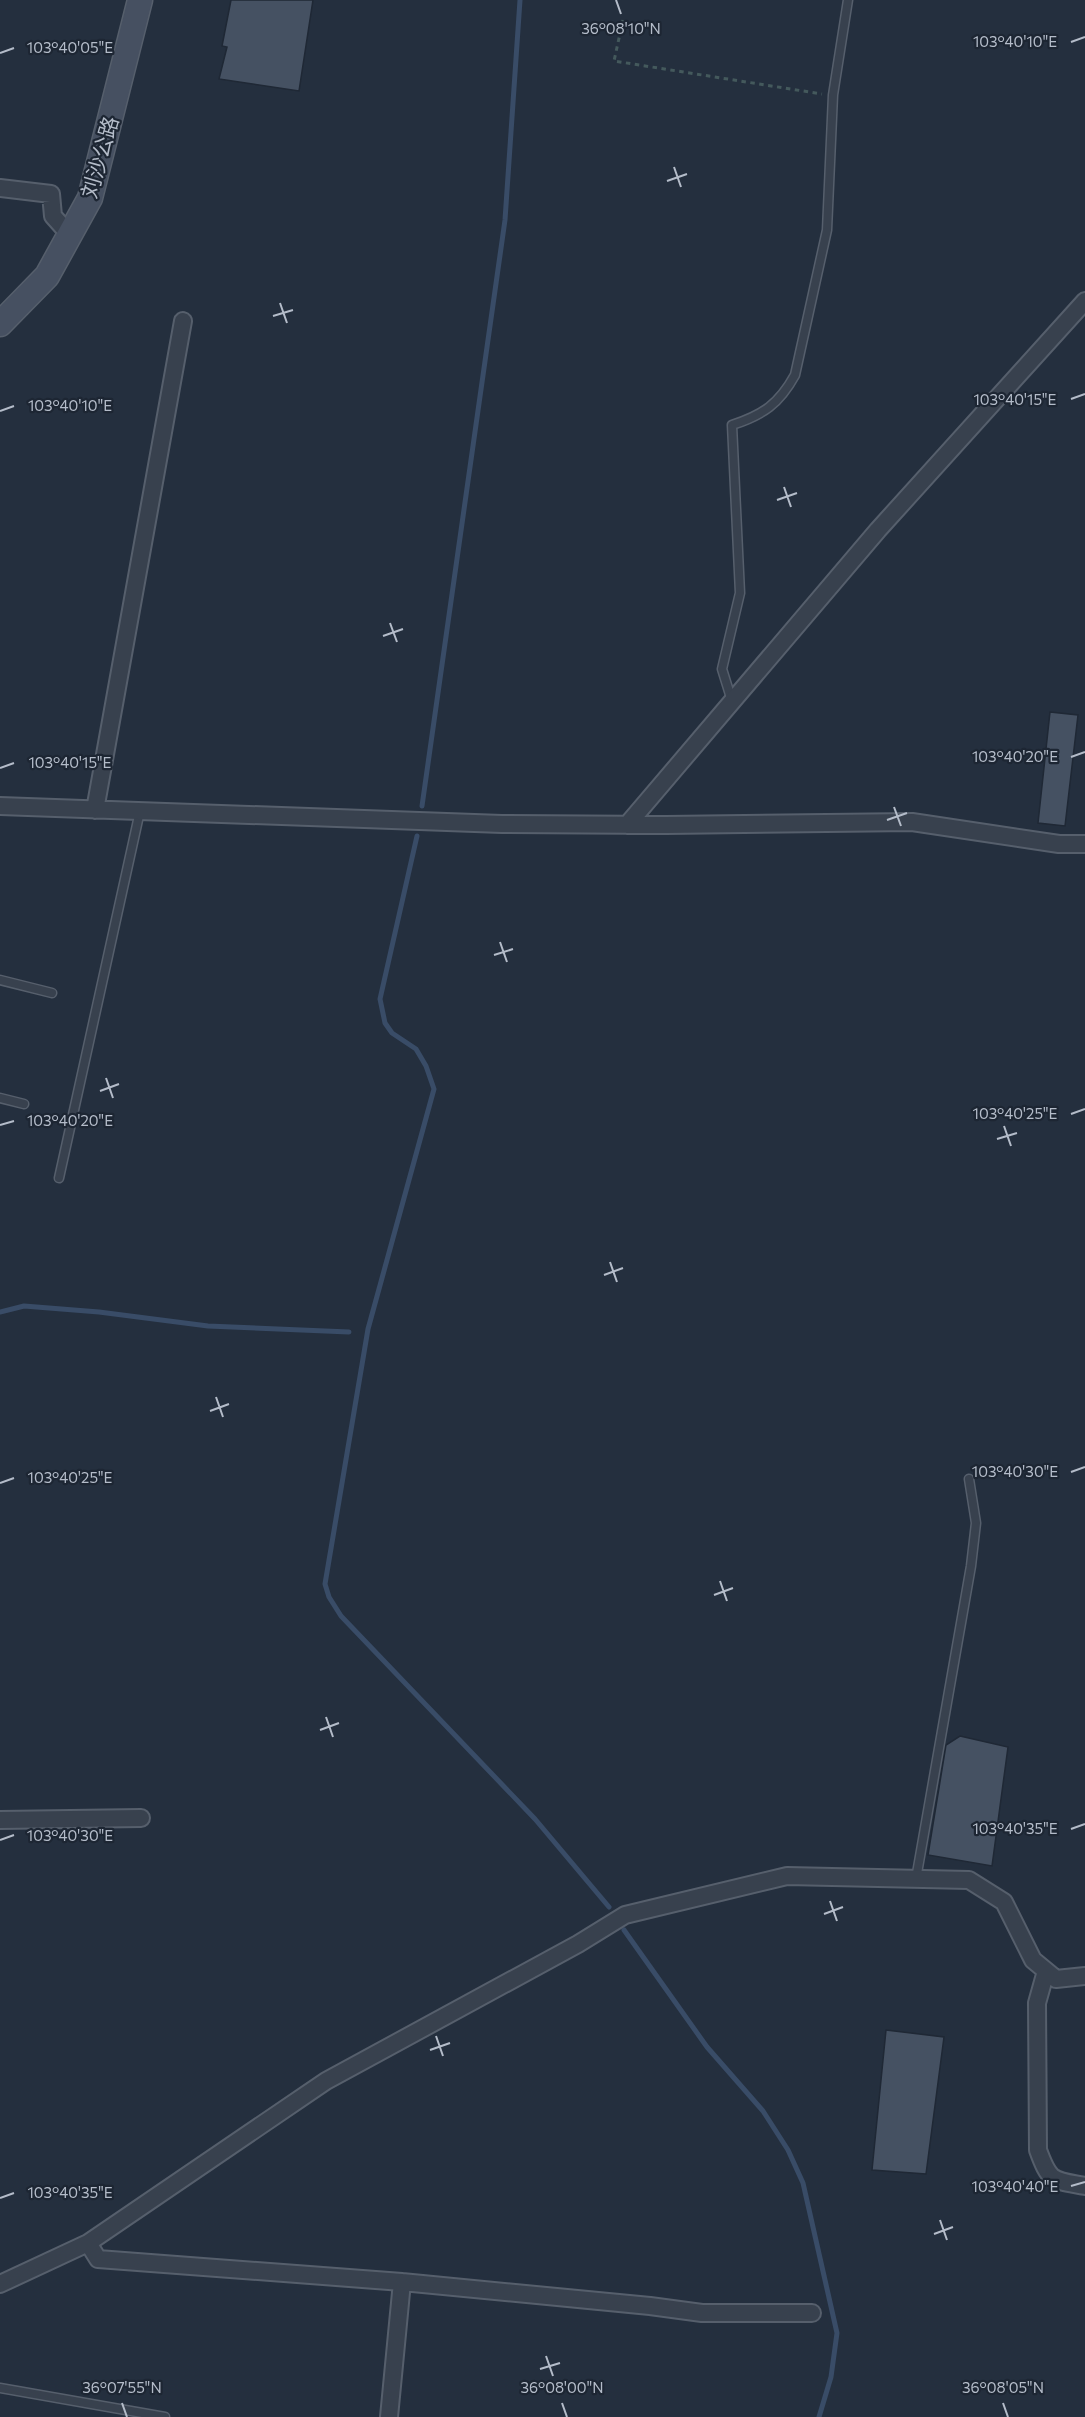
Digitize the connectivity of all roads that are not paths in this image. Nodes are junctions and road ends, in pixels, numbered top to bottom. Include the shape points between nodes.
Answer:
1 (140, 0) edge
2 (848, 0) edge
3 (0, 188) edge
4 (70, 235) junction
5 (1085, 301) edge
6 (183, 321) dead end
7 (0, 324) edge
8 (732, 701) junction
9 (0, 806) edge
10 (95, 810) junction
11 (140, 811) junction
12 (627, 825) junction
13 (1085, 844) edge
14 (0, 980) edge
15 (52, 993) dead end
16 (0, 1098) edge
17 (24, 1104) dead end
18 (59, 1179) dead end
19 (969, 1479) dead end
20 (141, 1818) dead end
21 (0, 1820) edge
22 (916, 1878) junction
23 (1046, 1971) junction
24 (1085, 1976) edge
25 (1085, 2186) edge
26 (88, 2243) junction
27 (402, 2282) junction
28 (0, 2284) edge
29 (812, 2313) dead end
30 (0, 2388) edge
31 (165, 2417) edge
32 (389, 2417) edge

1 - 4 street, 刘沙公路 via 90,198
2 - 8 lane via 833,95 827,230 795,375 772,406 732,425 740,593 722,669
3 - 4 street via 51,194 53,216
4 - 7 street, 刘沙公路 via 47,276
5 - 8 street via 878,530
6 - 10 street
8 - 12 street
9 - 10 street
10 - 11 street
11 - 12 street
11 - 18 lane
12 - 13 street via 912,822 1059,844
14 - 15 lane
16 - 17 lane
19 - 22 lane via 976,1523 971,1566
20 - 21 street
22 - 23 street via 969,1880 1004,1902 1033,1960
22 - 26 street via 787,1876 625,1915 326,2081
23 - 24 street via 1056,1979
23 - 25 street via 1037,2003 1038,2150 1045,2169 1056,2181
26 - 27 street via 99,2259
26 - 28 street
27 - 29 street via 702,2313
27 - 32 street
30 - 31 lane

